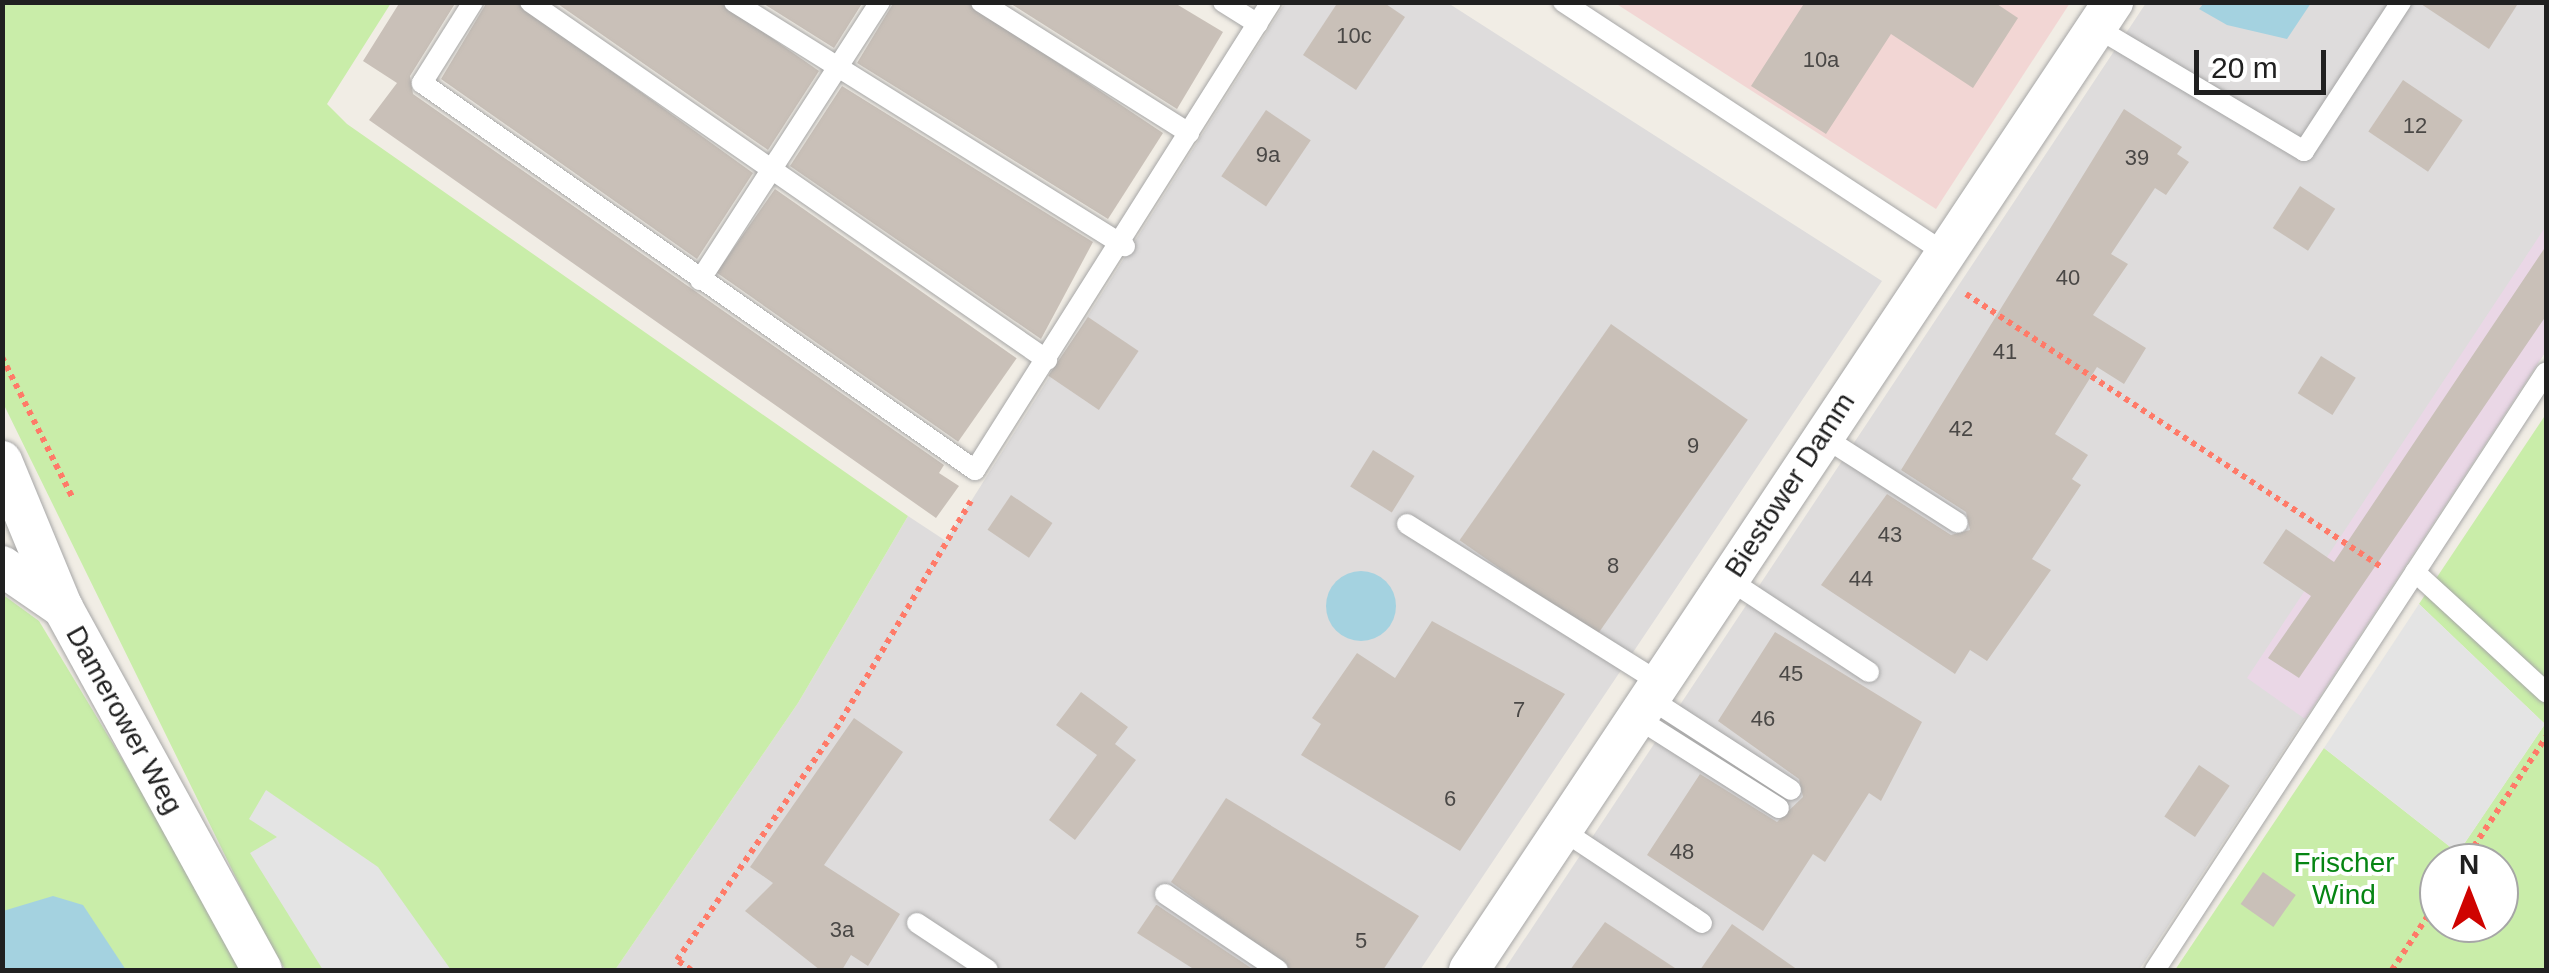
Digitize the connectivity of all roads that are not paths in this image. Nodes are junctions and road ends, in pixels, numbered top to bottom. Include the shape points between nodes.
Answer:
1 (473, 2) edge
2 (530, 2) edge
3 (734, 2) edge
4 (880, 2) edge
5 (981, 2) edge
6 (1222, 2) edge
7 (1271, 2) edge
8 (1563, 2) edge
9 (2401, 2) edge
10 (2105, 16) edge
11 (1258, 24) junction
12 (839, 70) junction
13 (1189, 133) junction
14 (768, 175) junction
15 (1125, 246) junction
16 (1938, 261) junction
17 (700, 280) junction
18 (1046, 360) junction
19 (2546, 372) edge
20 (1822, 436) junction
21 (2, 461) edge
22 (1958, 523) dead end
23 (1407, 524) dead end
24 (2, 566) edge
25 (1728, 579) junction
26 (2418, 580) junction
27 (63, 608) junction
28 (1869, 672) dead end
29 (2546, 692) edge
30 (1648, 700) junction
31 (1785, 799) dead end
32 (1562, 830) junction
33 (1166, 894) dead end
34 (917, 923) dead end
35 (1702, 923) dead end
36 (262, 970) edge
37 (988, 970) edge
38 (1278, 970) edge
39 (1469, 970) edge
40 (2155, 970) edge

1 - 17 lane via 422,83
2 - 14 lane
3 - 12 lane
4 - 12 lane
5 - 13 lane
6 - 11 lane
7 - 11 lane
8 - 16 lane
9 - 10 lane via 2304,151
10 - 16 street, Biestower Damm
11 - 13 lane
12 - 14 lane
12 - 15 lane
13 - 15 lane
14 - 17 lane
14 - 18 lane
15 - 18 lane
16 - 20 street, Biestower Damm
17 - 18 lane via 975,470
19 - 26 lane
20 - 22 lane
20 - 25 street, Biestower Damm
21 - 27 street, Damerower Weg
23 - 30 lane
24 - 27 street
25 - 28 lane
25 - 30 street, Biestower Damm
26 - 29 lane
26 - 40 lane
27 - 36 street, Damerower Weg
30 - 31 lane
30 - 32 street, Biestower Damm
32 - 35 lane
32 - 39 street, Biestower Damm
33 - 38 lane
34 - 37 lane

